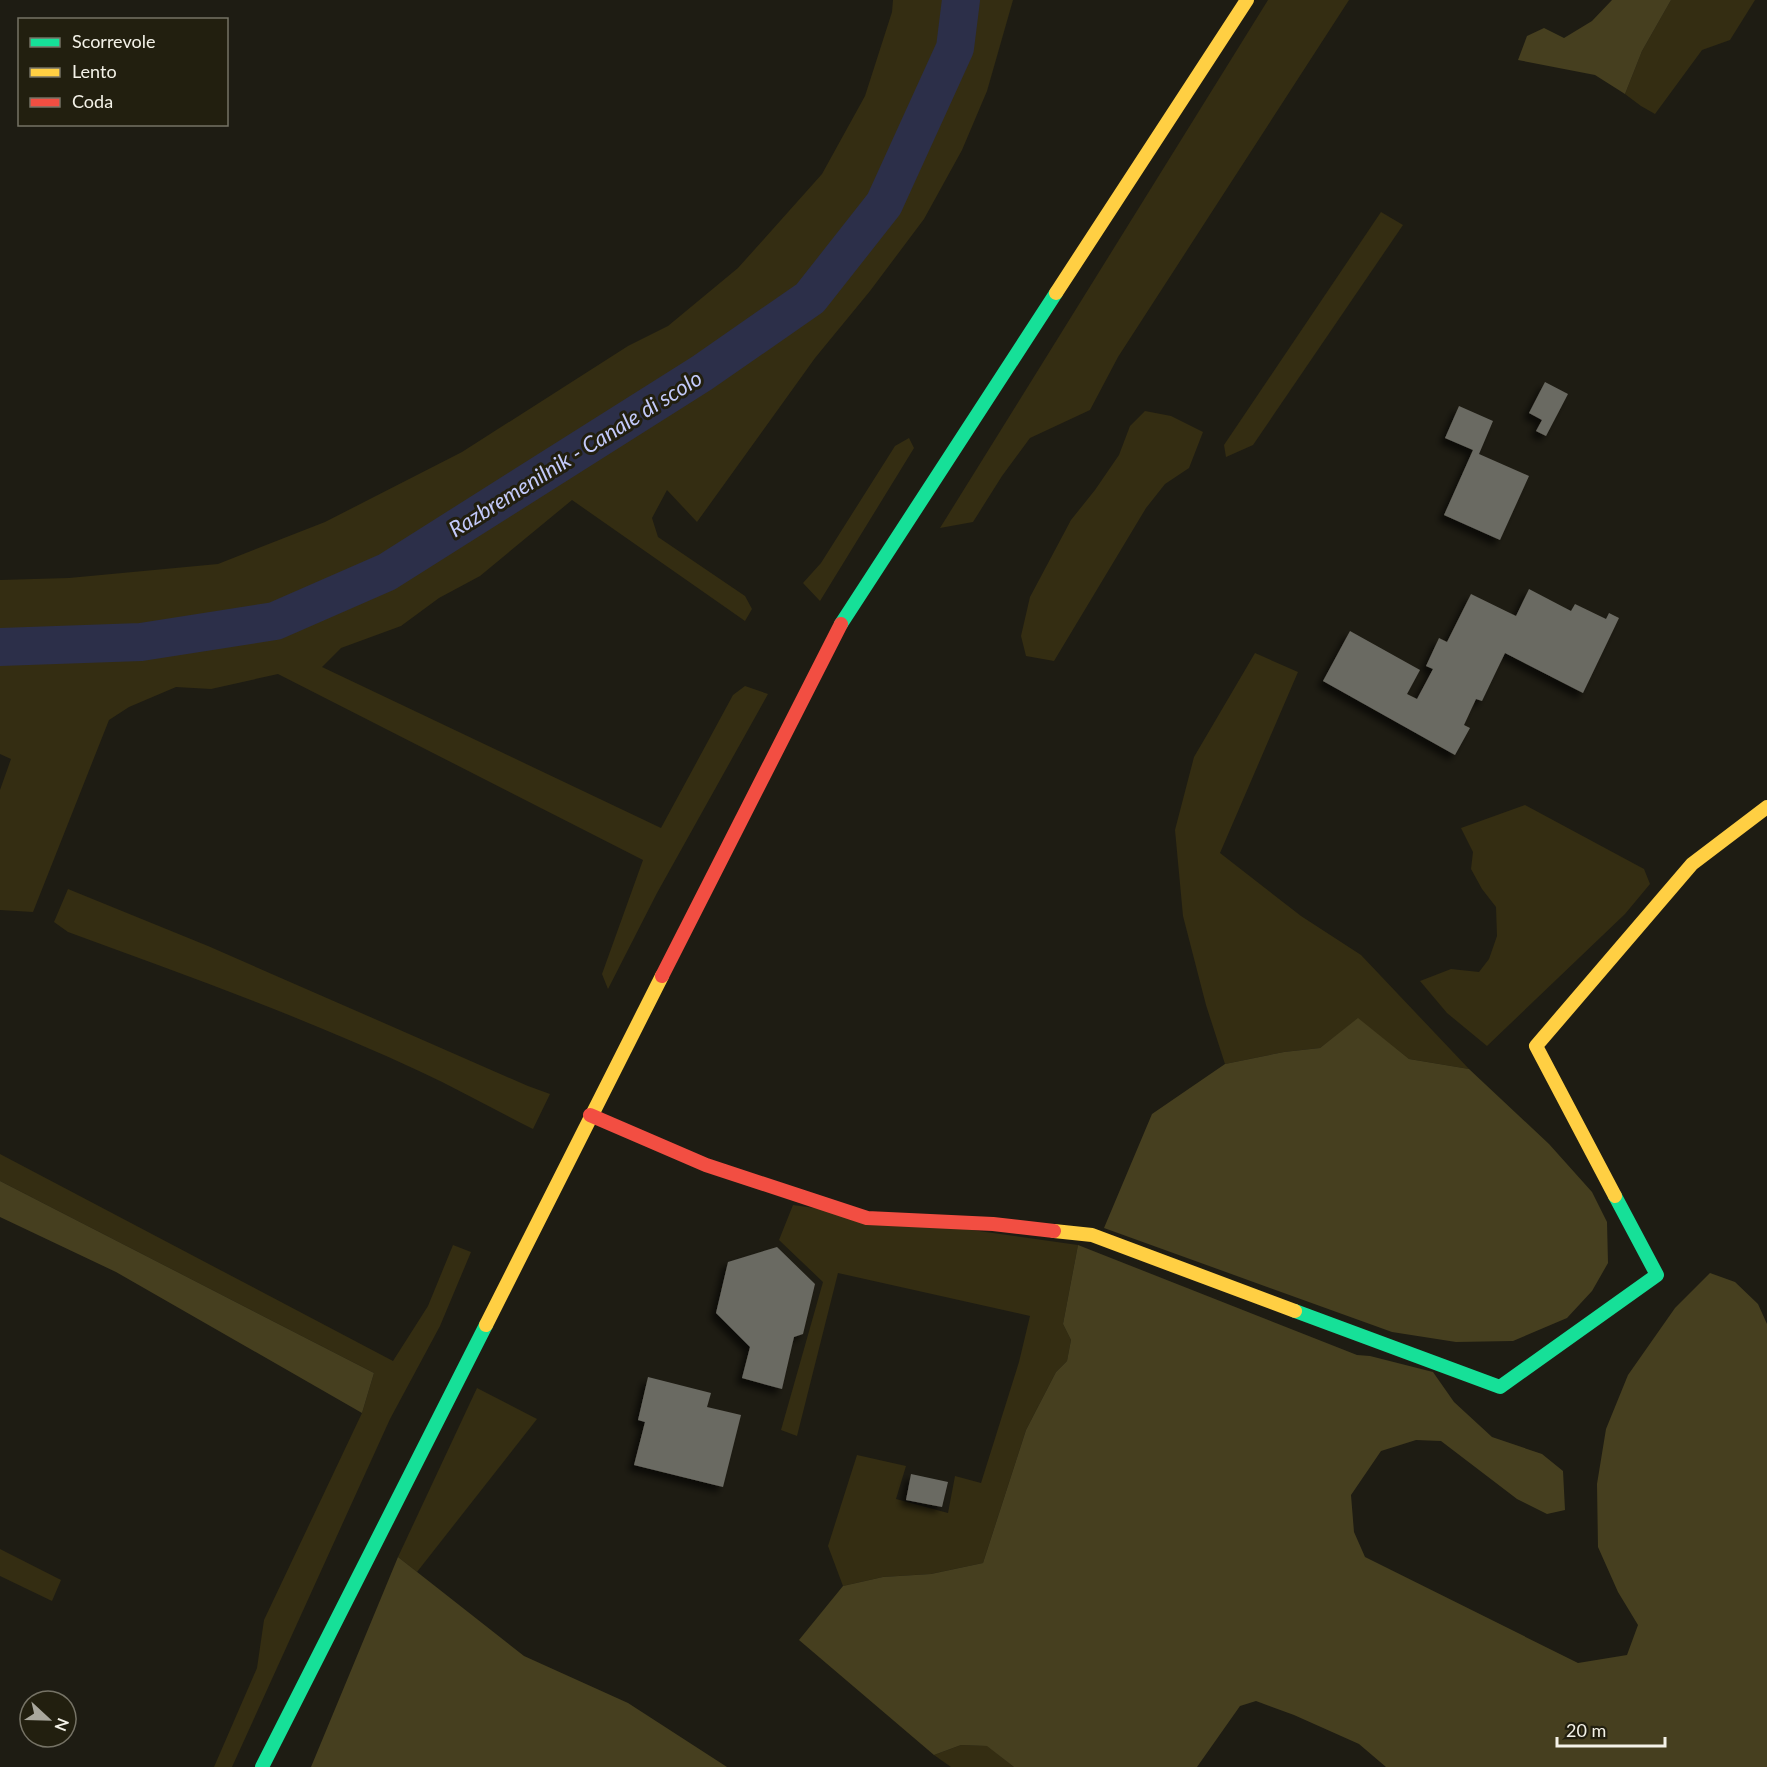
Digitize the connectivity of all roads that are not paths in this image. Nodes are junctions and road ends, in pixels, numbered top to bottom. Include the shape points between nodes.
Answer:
1 (1247, 0) edge
2 (1767, 807) edge
3 (590, 1115) junction
4 (262, 1767) edge

1 - 3 main road via 836,631
2 - 3 main road via 1692,864 1536,1046 1657,1275 1500,1387 1092,1235 993,1224 867,1218 706,1165
3 - 4 main road

